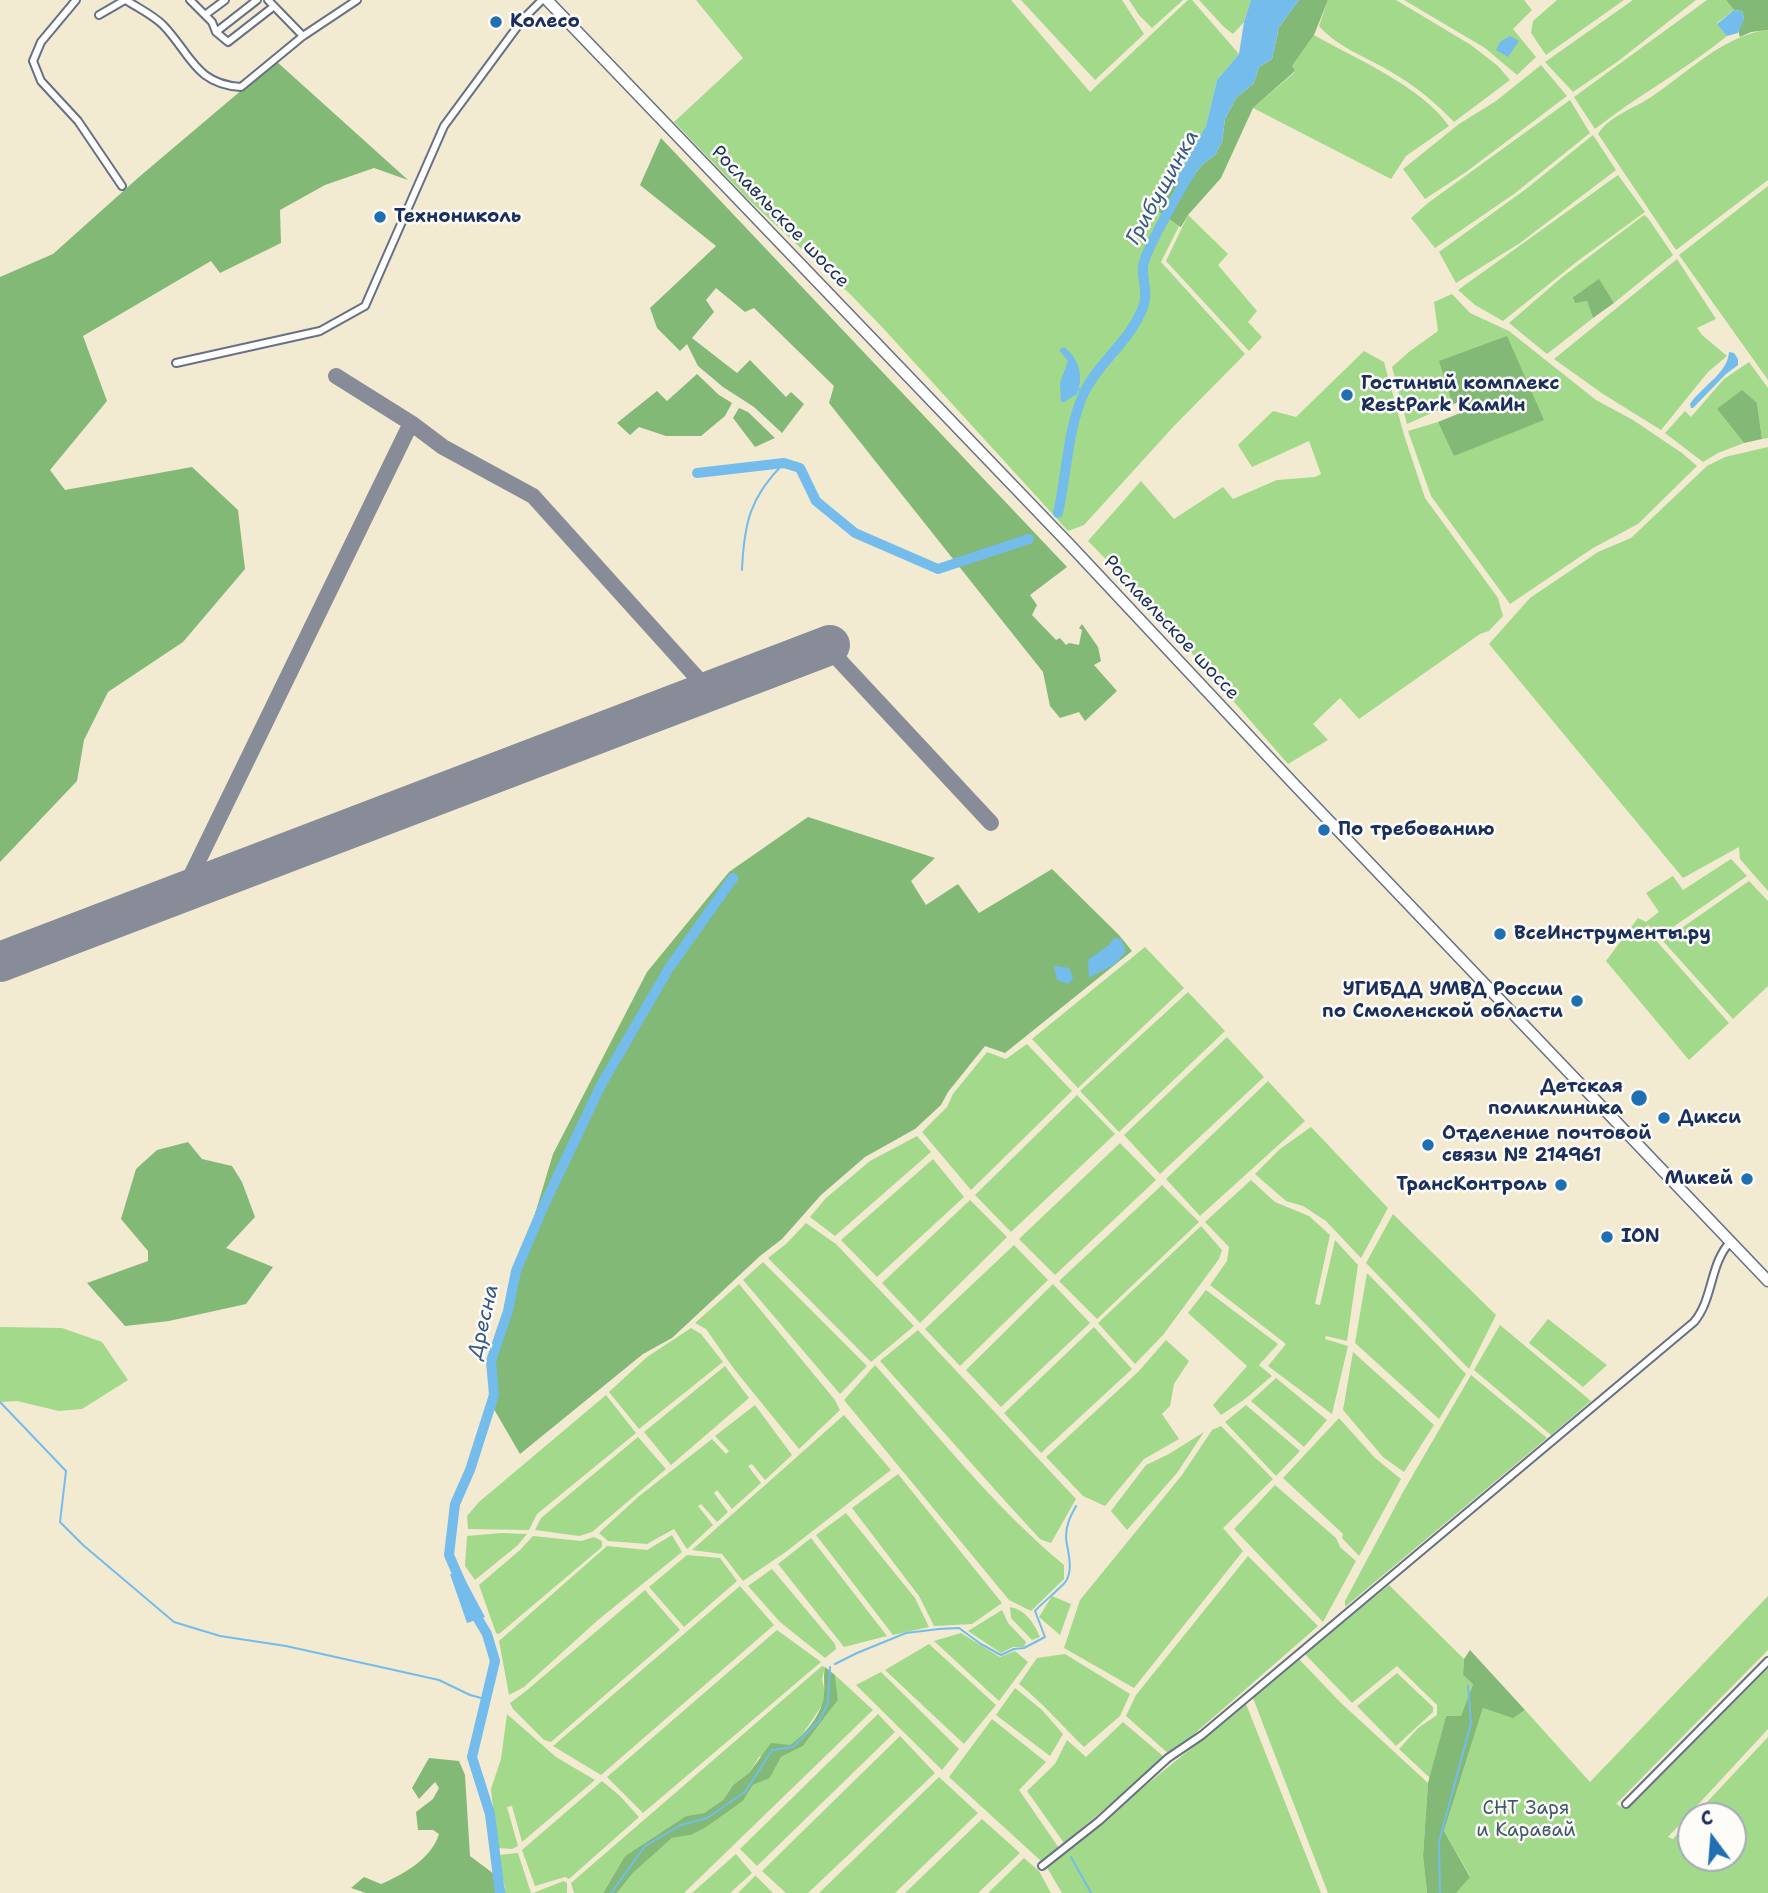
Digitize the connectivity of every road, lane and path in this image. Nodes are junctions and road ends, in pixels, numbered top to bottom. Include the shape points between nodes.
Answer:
1 (76, 0) edge
2 (125, 0) edge
3 (225, 0) edge
4 (257, 0) edge
5 (268, 0) edge
6 (357, 0) edge
7 (563, 0) edge
8 (191, 1) edge
9 (547, 2) edge
10 (273, 7) junction
11 (99, 15) dead end
12 (205, 15) junction
13 (216, 32) junction
14 (303, 36) junction
15 (122, 186) dead end
16 (176, 363) dead end
17 (1731, 1241) junction
18 (1768, 1281) edge
19 (1768, 1661) edge
20 (1626, 1804) dead end
21 (1042, 1866) dead end

1 - 15 street via 41,42 33,61 41,81 78,121
2 - 11 street
2 - 14 street via 161,23 205,76 222,85 241,87
3 - 12 street
4 - 13 street
5 - 10 street
6 - 14 street
7 - 9 street
8 - 12 street
9 - 16 street via 523,19 444,126 365,306 320,331
9 - 17 main road, Рославльское шоссе
10 - 13 street via 228,42
10 - 14 street
12 - 13 street
17 - 18 main road, Рославльское шоссе
17 - 21 street via 1720,1252 1706,1305 1694,1322
19 - 20 street

